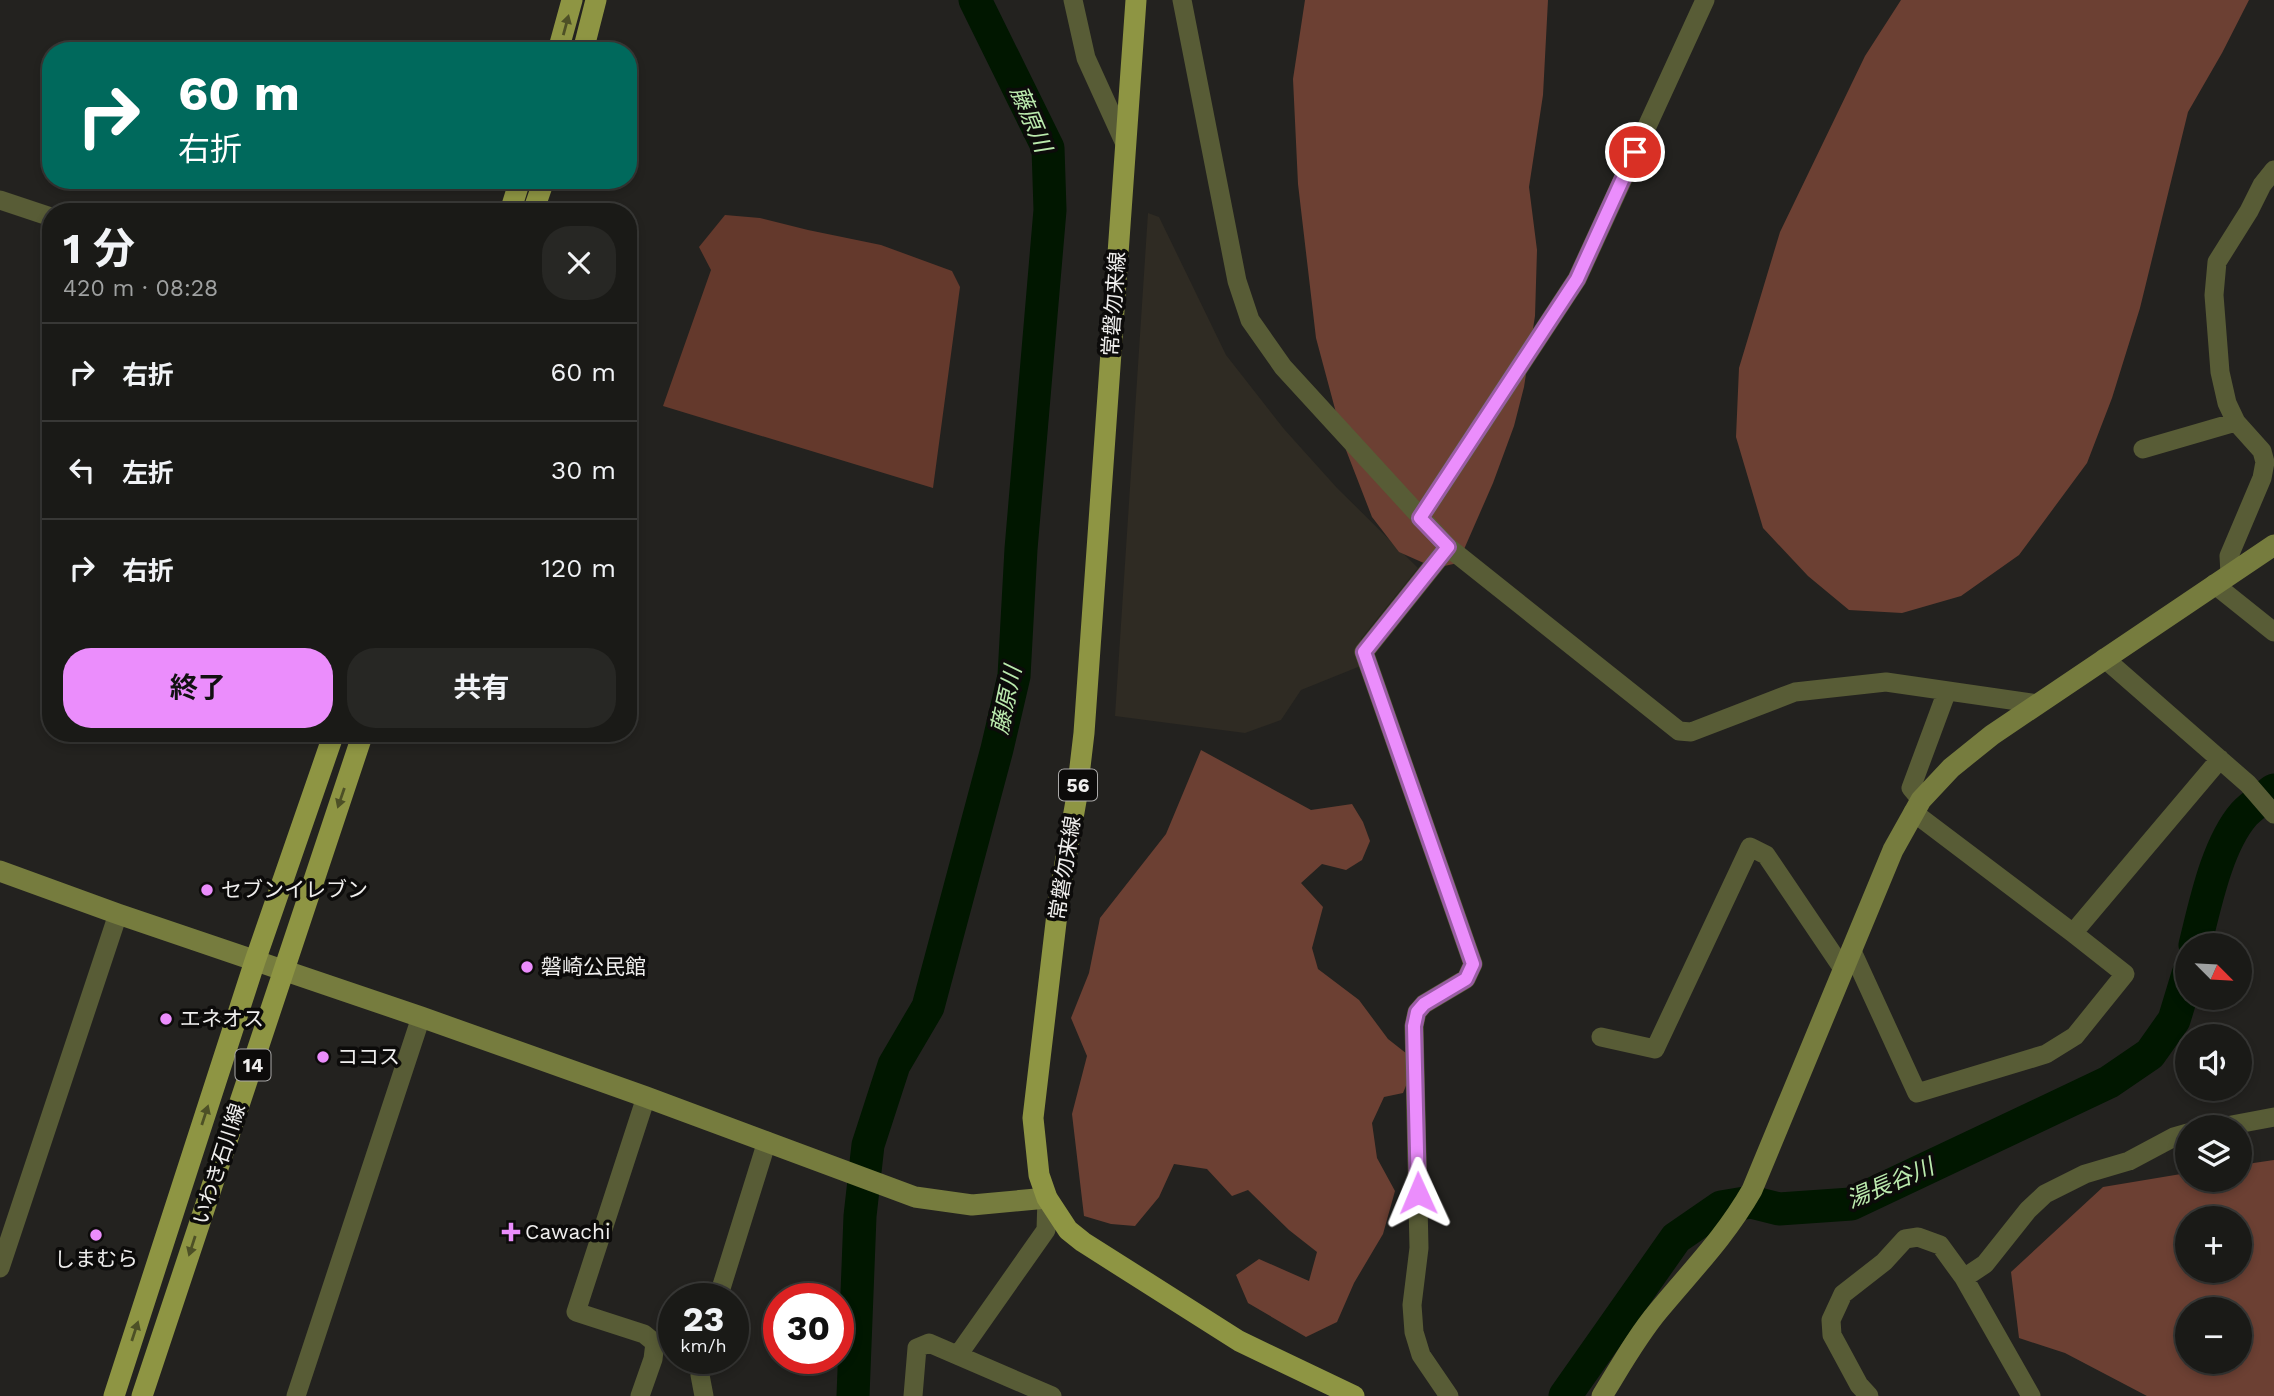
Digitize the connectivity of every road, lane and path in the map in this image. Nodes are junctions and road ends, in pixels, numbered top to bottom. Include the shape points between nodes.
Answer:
1 (572, 0) edge
2 (596, 0) edge
3 (1073, 0) edge
4 (1136, 0) edge
5 (1182, 0) edge
6 (1705, 0) edge
7 (560, 42) edge
8 (585, 42) edge
9 (1126, 146) junction
10 (2274, 170) edge
11 (0, 200) edge
12 (42, 215) edge
13 (2236, 422) junction
14 (2143, 449) dead end
15 (1420, 518) junction
16 (2274, 545) edge
17 (1448, 547) junction
18 (2222, 579) junction
19 (2274, 632) edge
20 (2104, 658) junction
21 (1947, 691) junction
22 (2038, 704) junction
23 (331, 742) edge
24 (360, 742) edge
25 (2220, 759) junction
26 (1917, 806) junction
27 (2273, 813) edge
28 (0, 871) edge
29 (118, 914) junction
30 (2073, 933) junction
31 (1851, 949) junction
32 (255, 961) junction
33 (1843, 969) junction
34 (284, 971) junction
35 (421, 1017) junction
36 (1601, 1037) dead end
37 (646, 1097) junction
38 (2274, 1117) edge
39 (2252, 1121) edge
40 (2175, 1138) edge
41 (767, 1141) junction
42 (1047, 1198) junction
43 (0, 1268) edge
44 (1964, 1278) junction
45 (723, 1283) edge
46 (958, 1354) junction
47 (700, 1374) edge
48 (1345, 1394) edge
49 (114, 1396) edge
50 (142, 1396) edge
51 (296, 1396) edge
52 (640, 1396) edge
53 (704, 1396) edge
54 (913, 1396) edge
55 (1052, 1396) edge
56 (1449, 1396) edge
57 (1602, 1396) edge
58 (1870, 1396) edge
59 (2031, 1396) edge

7 -> 1 main road
2 - 8 main road
3 - 9 street via 1086,58
4 - 9 main road, 常磐勿来線 / 56
5 - 15 street via 1237,281 1250,320 1283,367
6 - 15 street via 1577,279
9 - 42 main road, 常磐勿来線 / 56 via 1083,733 1033,1118 1039,1175
10 - 13 street via 2217,262 2214,295 2220,372
11 - 12 street
13 - 14 street
13 - 18 street via 2262,451 2265,462
15 - 17 street
16 - 18 street
17 - 21 street via 1679,731 1691,732 1795,692 1886,682
17 - 56 street via 1364,652 1473,964 1466,979 1424,1004 1414,1026 1419,1248 1412,1305 1414,1332 1421,1355
18 - 19 street
18 - 20 street
20 - 22 street
20 - 25 street
21 - 22 street
21 - 26 street via 1911,788
22 - 26 street via 1951,768
23 - 32 main road, いわき石川線 / 14
24 -> 34 main road, いわき石川線 / 14
25 - 27 street
25 - 30 street
26 - 30 street
26 - 31 street
28 - 29 street
29 - 32 street
29 - 43 street
30 - 31 street via 2124,974 2075,1036 2046,1054 1917,1093
31 - 33 street
32 - 34 street
49 -> 32 main road, いわき石川線 / 14
33 - 36 street via 1766,855 1750,847 1656,1049
33 - 57 street via 1752,1190 1735,1219 1639,1336
34 - 35 street
34 -> 50 main road, いわき石川線 / 14
35 - 37 street
35 - 51 street
37 - 41 street
37 - 52 street via 576,1312 644,1334 655,1343
38 - 39 street
40 - 44 street via 2046,1194 1986,1264
41 - 42 street via 915,1197 972,1205
41 - 45 street
42 - 46 street via 1046,1230
42 - 48 main road, 常磐勿来線 / 56 via 1068,1230 1083,1242 1239,1341
44 - 58 street via 1940,1245 1918,1237 1905,1239 1843,1294 1831,1320 1832,1335 1859,1385
44 - 59 street
46 - 54 street via 929,1343 917,1348
46 - 55 street
47 - 53 street

